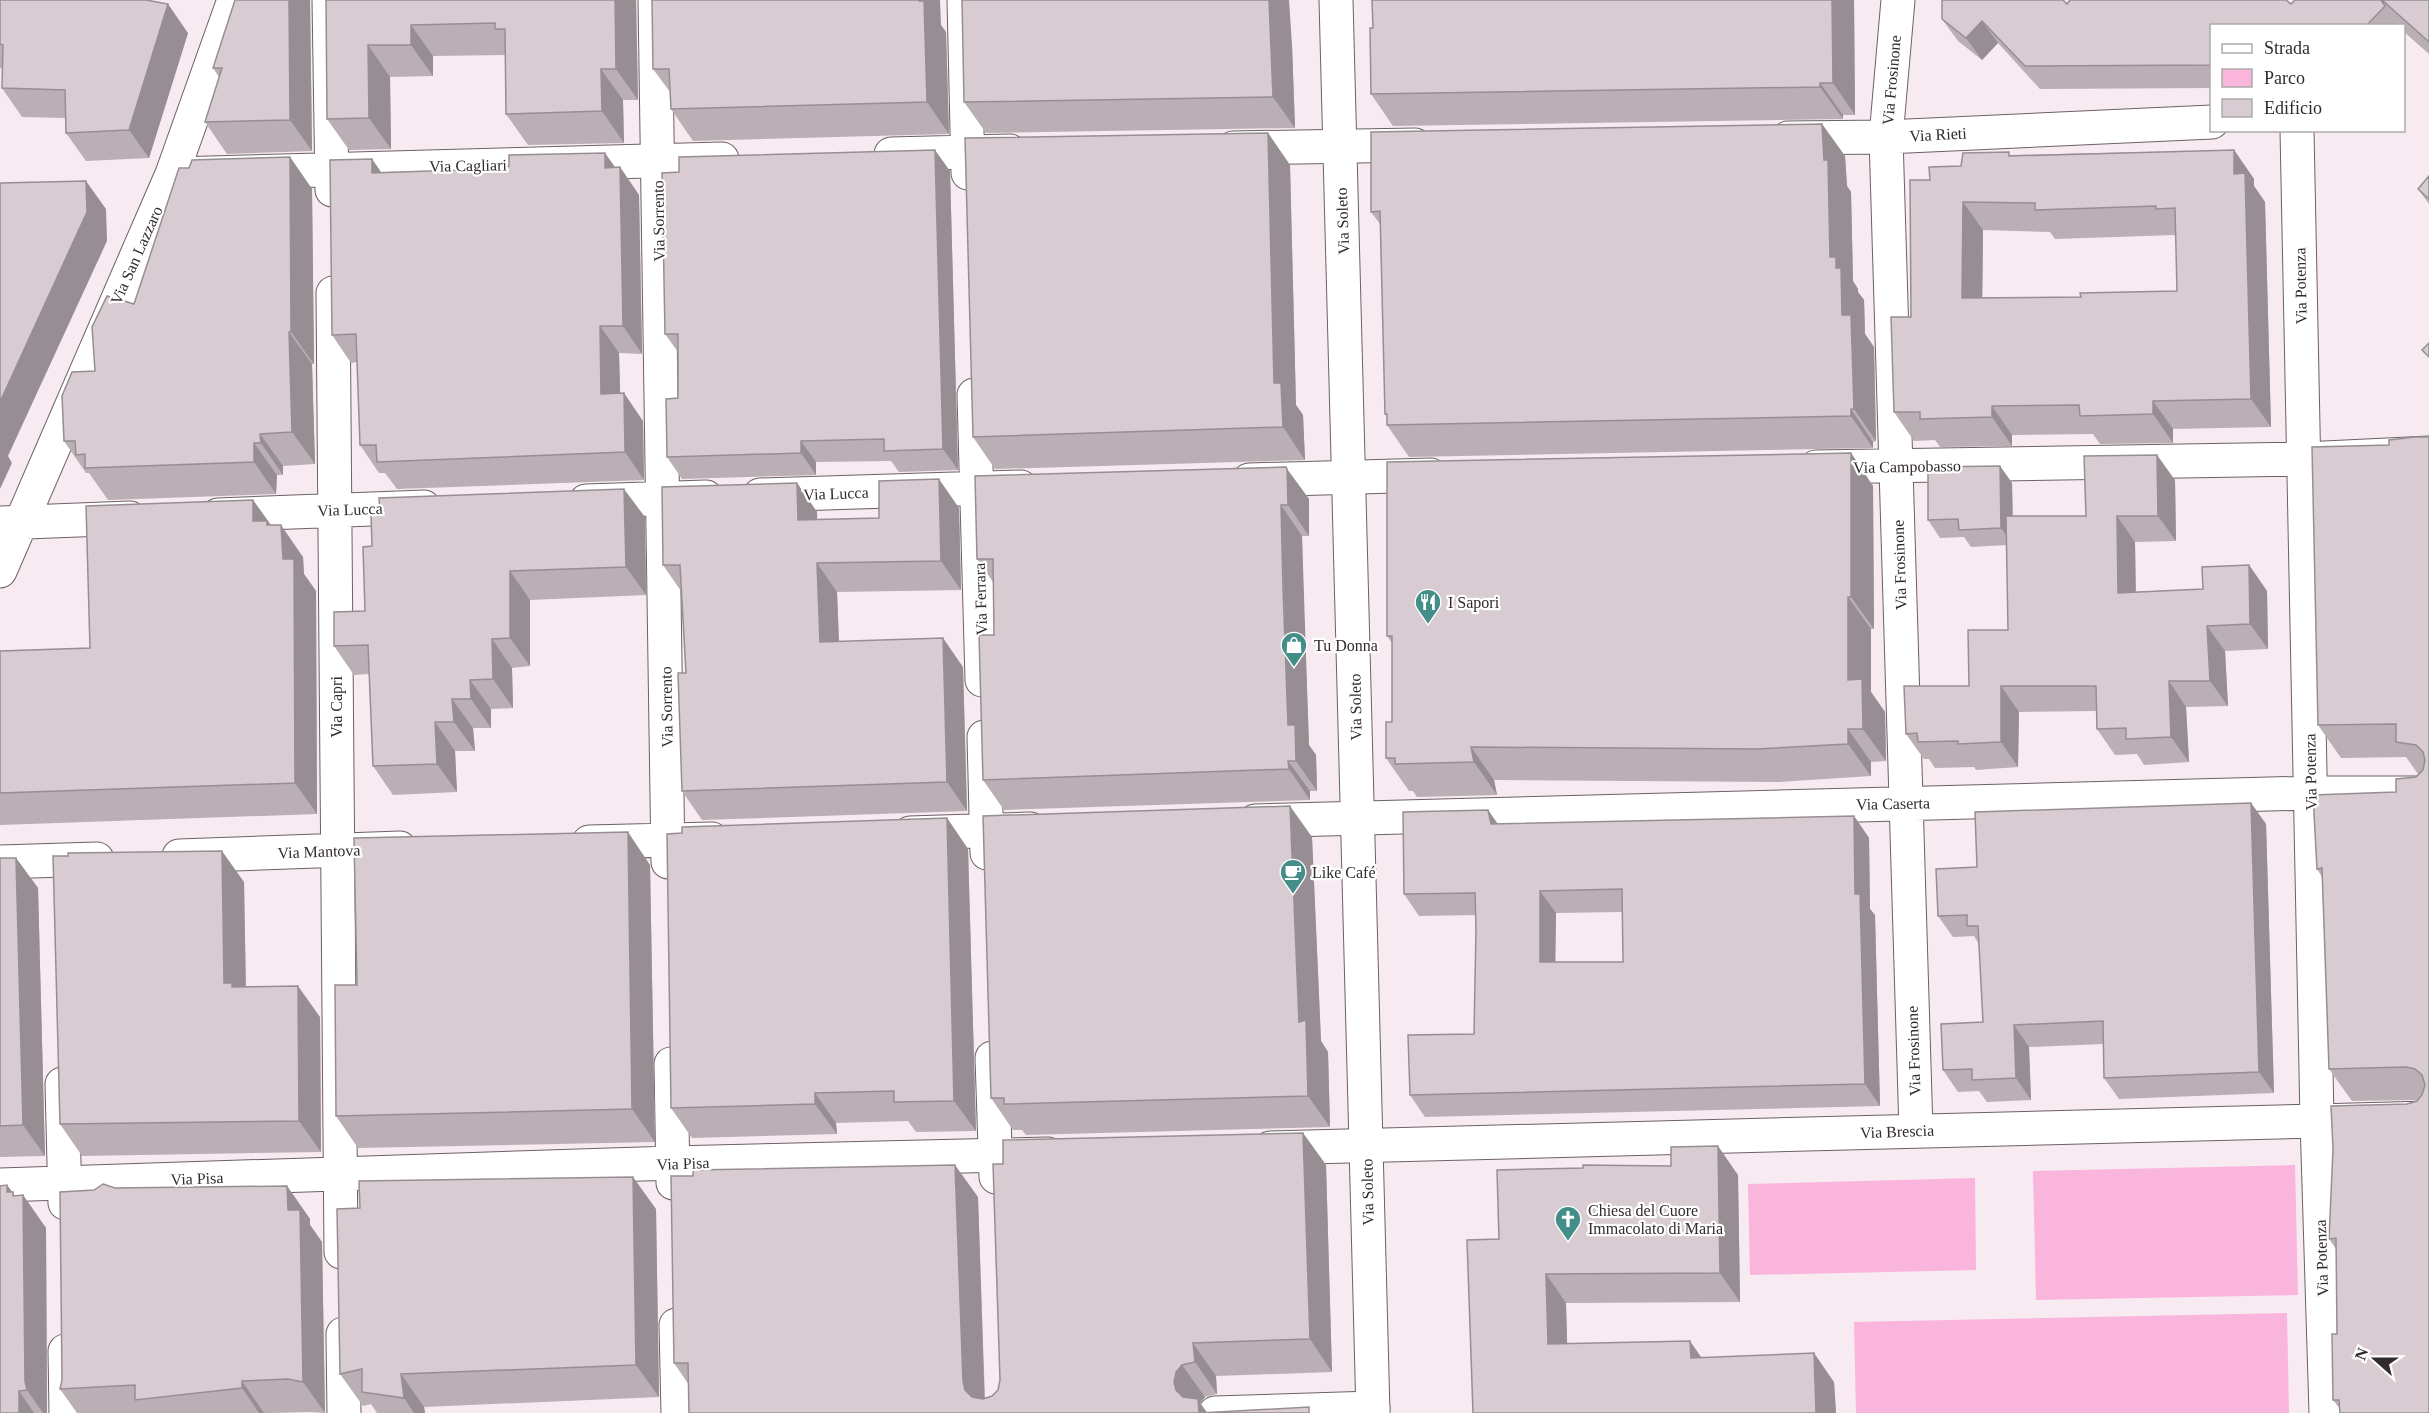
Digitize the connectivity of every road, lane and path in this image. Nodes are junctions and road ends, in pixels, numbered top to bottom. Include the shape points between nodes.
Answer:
1 (234, 0) edge
2 (329, 0) edge
3 (655, 0) edge
4 (964, 0) edge
5 (1336, 0) edge
6 (1898, 0) edge
7 (2210, 122) edge
8 (2297, 132) edge
9 (1886, 137) junction
10 (1755, 139) edge
11 (1447, 145) edge
12 (1340, 147) junction
13 (1208, 149) edge
14 (1040, 151) edge
15 (968, 152) junction
16 (860, 155) edge
17 (753, 158) edge
18 (658, 160) junction
19 (332, 169) junction
20 (172, 174) junction
21 (969, 198) edge
22 (332, 216) edge
23 (333, 263) edge
24 (973, 361) edge
25 (2429, 453) edge
26 (2304, 459) junction
27 (1895, 466) junction
28 (1788, 468) edge
29 (1456, 475) edge
30 (1349, 477) junction
31 (1221, 481) edge
32 (1046, 486) edge
33 (977, 488) junction
34 (663, 498) junction
35 (557, 502) edge
36 (452, 506) edge
37 (334, 510) junction
38 (194, 516) edge
39 (159, 517) edge
40 (9, 523) edge
41 (0, 571) edge
42 (2310, 793) junction
43 (2429, 793) edge
44 (1906, 803) junction
45 (1357, 817) junction
46 (1226, 822) edge
47 (1058, 828) edge
48 (986, 830) junction
49 (880, 834) edge
50 (739, 838) edge
51 (668, 840) junction
52 (561, 843) edge
53 (432, 847) edge
54 (337, 850) junction
55 (0, 862) edge
56 (987, 877) edge
57 (669, 888) edge
58 (992, 1028) edge
59 (670, 1031) edge
60 (61, 1051) edge
61 (2429, 1118) edge
62 (2316, 1120) junction
63 (1916, 1131) junction
64 (1366, 1146) junction
65 (1246, 1149) edge
66 (1079, 1153) edge
67 (995, 1155) junction
68 (672, 1163) junction
69 (340, 1174) junction
70 (64, 1183) junction
71 (0, 1185) edge
72 (996, 1202) edge
73 (674, 1211) edge
74 (65, 1229) edge
75 (675, 1294) edge
76 (65, 1321) edge
77 (1373, 1410) edge
78 (66, 1413) edge
79 (345, 1413) edge
80 (678, 1413) edge
81 (1215, 1413) edge
82 (2326, 1413) edge

1 - 20 street, Via San Lazzaro
2 - 19 street
3 - 18 street, Via Sorrento
4 - 15 street
5 - 12 street, Via Soleto
6 - 9 street, Via Frosinone
7 - 9 street, Via Rieti
8 - 26 street, Via Potenza
9 - 10 street, Via Rieti
9 - 27 street, Via Frosinone
11 - 12 street
12 - 13 street
12 - 30 street, Via Soleto
14 - 15 street
15 - 16 street
15 - 21 street
17 - 18 street, Via Cagliari
18 - 19 street, Via Cagliari
18 - 34 street, Via Sorrento
19 - 20 street, Via Cagliari
19 - 22 street
20 - 40 street, Via San Lazzaro
23 - 37 street, Via Capri
24 - 33 street, Via Ferrara
25 - 26 street, Via Campobasso
26 - 27 street, Via Campobasso
26 - 42 street, Via Potenza
27 - 28 street, Via Campobasso
27 - 44 street, Via Frosinone
29 - 30 street
30 - 31 street
30 - 45 street, Via Soleto
32 - 33 street, Via Lucca
33 - 34 street, Via Lucca
33 - 48 street, Via Ferrara
34 - 35 street, Via Lucca
34 - 51 street, Via Sorrento
36 - 37 street, Via Lucca
37 - 38 street, Via Lucca
37 - 54 street, Via Capri
39 - 40 street
40 - 41 street, Via San Lazzaro
42 - 43 street, Via Caserta
42 - 44 street, Via Caserta
42 - 62 street, Via Potenza
44 - 45 street, Via Caserta
44 - 63 street, Via Frosinone
45 - 46 street
45 - 64 street, Via Soleto
47 - 48 street
48 - 49 street
48 - 56 street, Via Ferrara
50 - 51 street
51 - 52 street
51 - 57 street, Via Sorrento
53 - 54 street, Via Mantova
54 - 55 street, Via Mantova via 138,857 56,872
54 - 69 street, Via Capri
58 - 67 street
59 - 68 street
60 - 70 street
61 - 62 street, Via Brescia
62 - 63 street, Via Brescia
62 - 82 street, Via Potenza
63 - 64 street, Via Brescia
64 - 65 street
64 - 77 street, Via Soleto
66 - 67 street, Via Pisa
67 - 68 street, Via Pisa
67 - 72 street
68 - 69 street, Via Pisa
68 - 73 street
69 - 70 street, Via Pisa
69 - 79 street, Via Capri
70 - 71 street, Via Pisa
70 - 74 street
75 - 80 street
76 - 78 street
77 - 81 street

